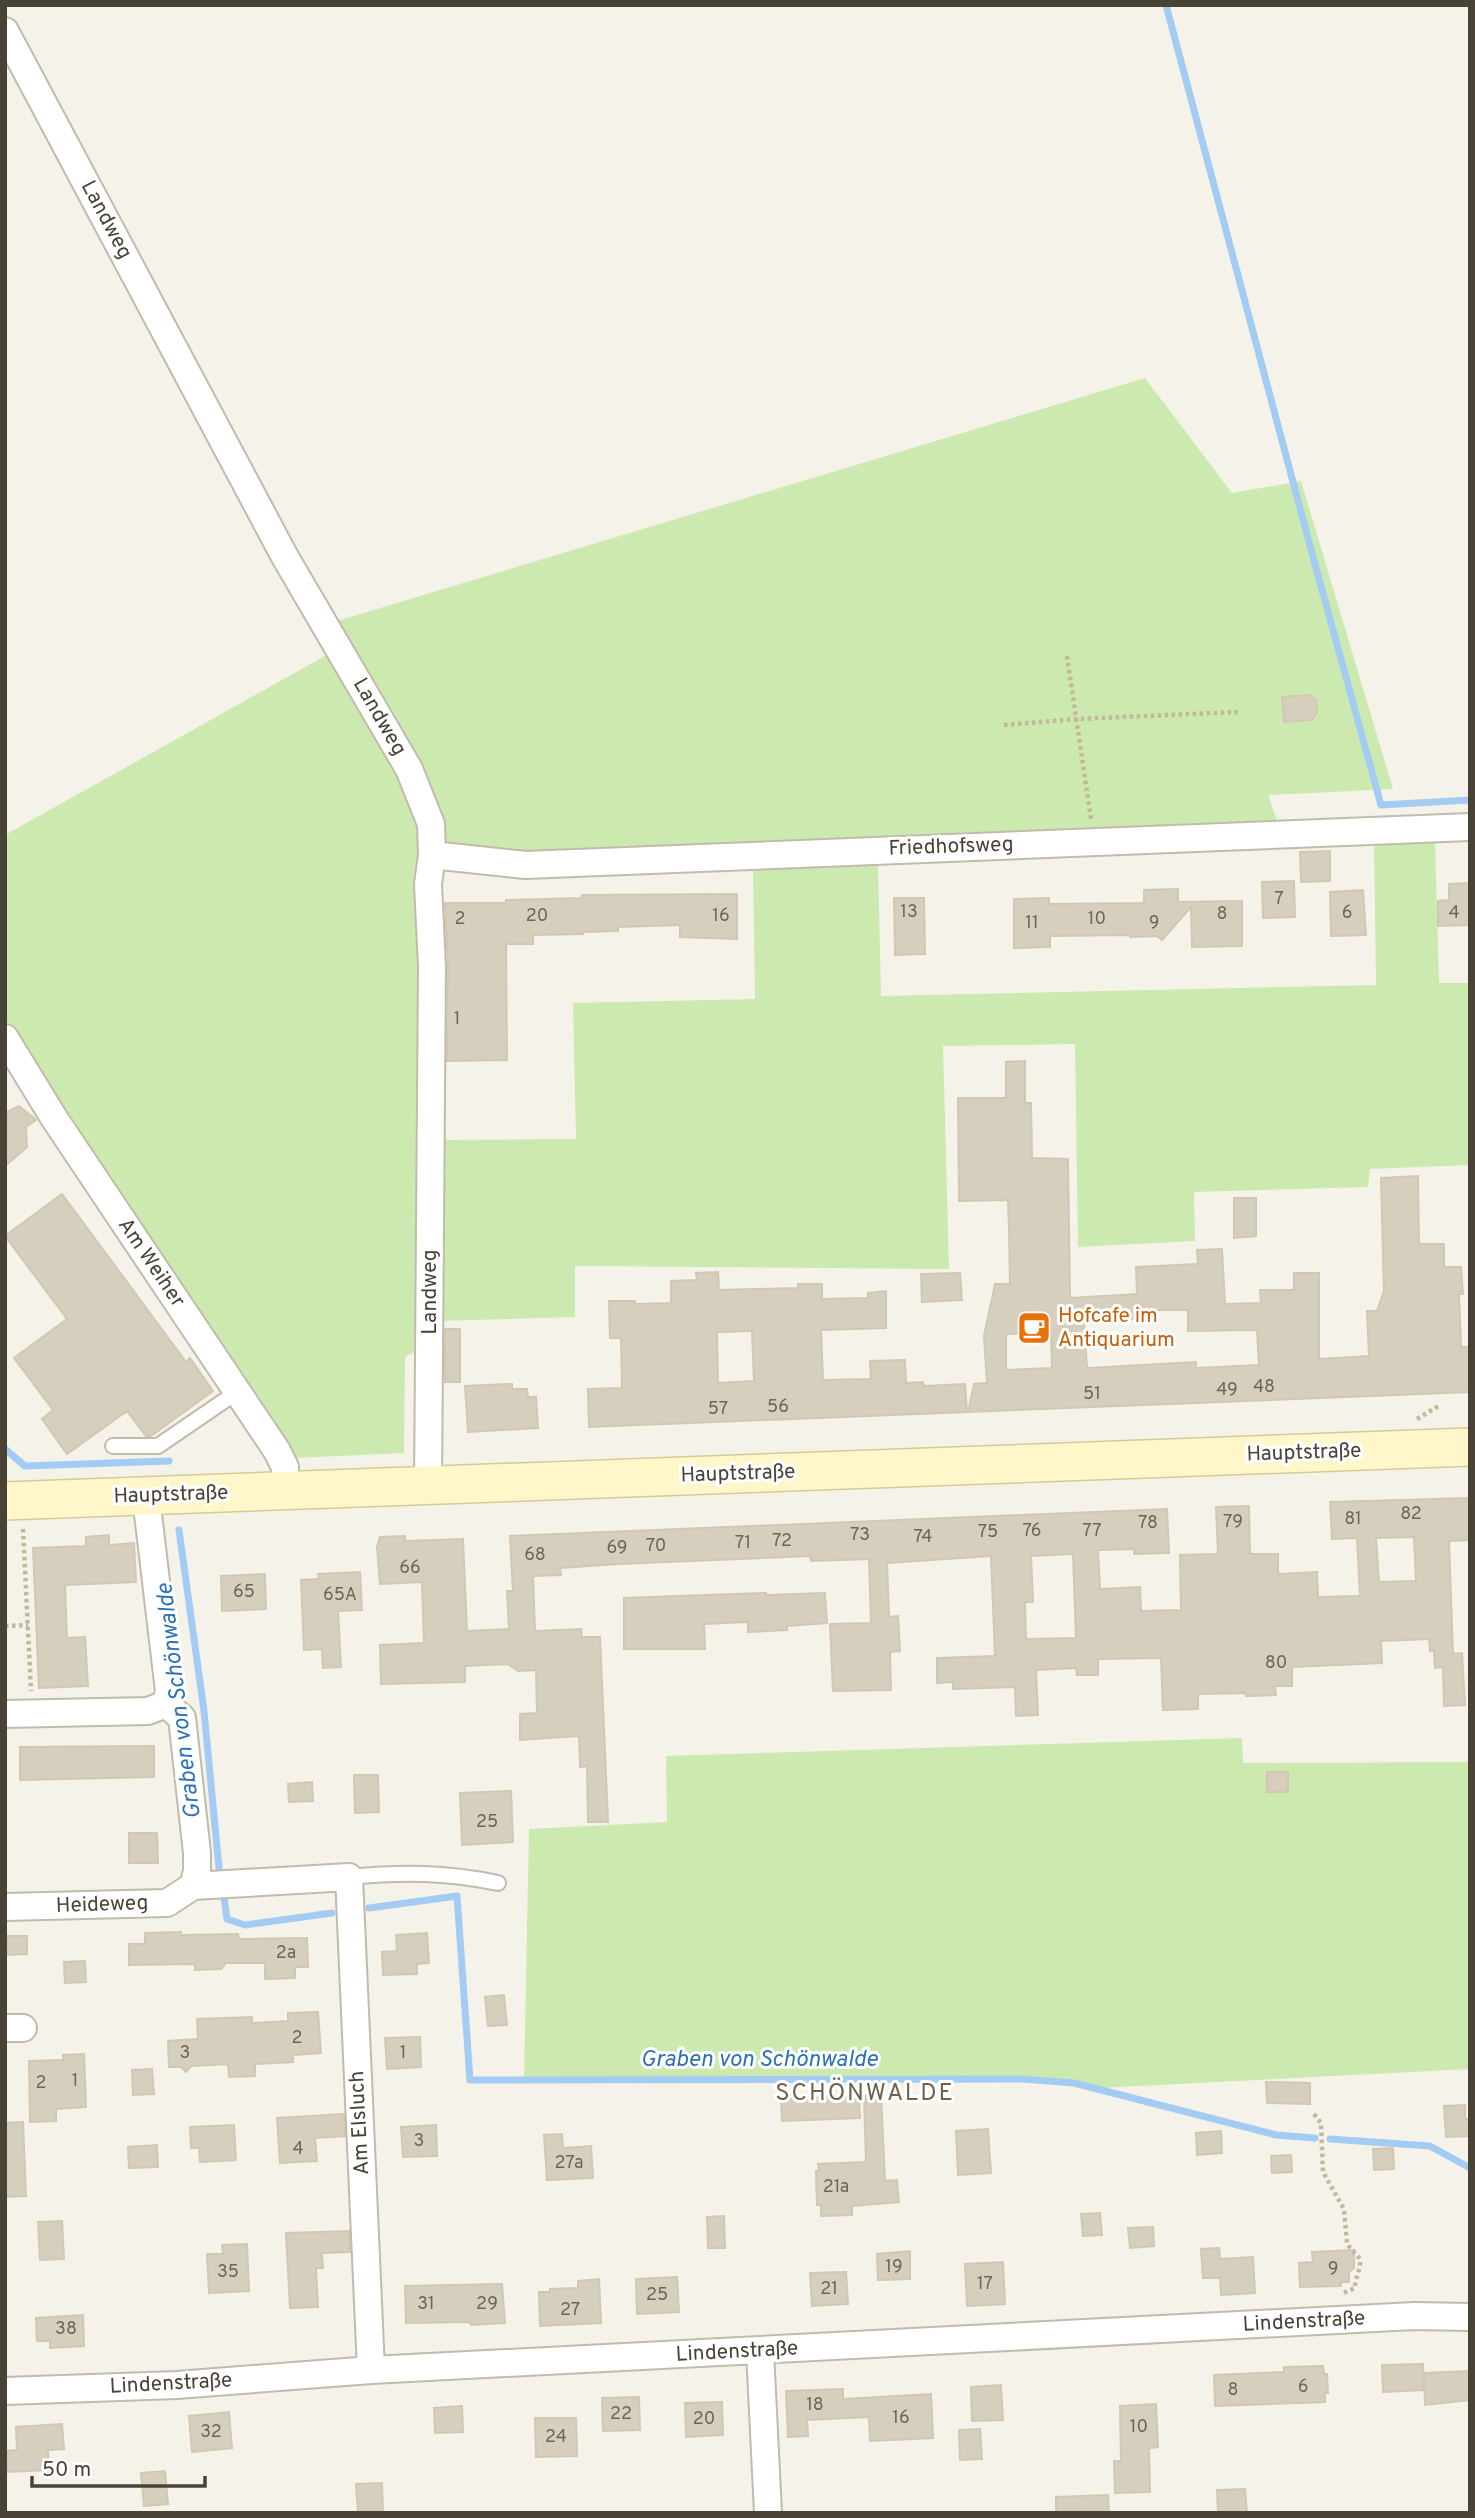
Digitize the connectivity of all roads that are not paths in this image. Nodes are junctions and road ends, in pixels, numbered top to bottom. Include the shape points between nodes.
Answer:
1 (5, 31) edge
2 (1470, 827) edge
3 (432, 855) junction
4 (5, 1038) edge
5 (237, 1392) junction
6 (113, 1446) dead end
7 (1470, 1447) edge
8 (428, 1486) junction
9 (286, 1491) junction
10 (146, 1497) junction
11 (14, 1511) edge
12 (166, 1704) junction
13 (5, 1714) edge
14 (349, 1877) junction
15 (498, 1883) dead end
16 (193, 1886) junction
17 (5, 1908) edge
18 (1470, 2317) edge
19 (761, 2351) junction
20 (371, 2370) junction
21 (5, 2391) edge
22 (768, 2513) edge

1 - 3 street, Landweg via 285,557 409,769 431,824
2 - 3 street, Friedhofsweg via 526,865
3 - 8 street, Landweg via 428,884 432,966
4 - 5 street, Am Weiher
5 - 6 lane via 158,1446
5 - 9 street, Am Weiher via 285,1467
7 - 8 main road, Hauptstraße
8 - 9 main road, Hauptstraße
9 - 10 main road, Hauptstraße
10 - 11 main road, Hauptstraße
10 - 12 street via 169,1691
12 - 13 street via 148,1711
12 - 16 street via 182,1718 197,1853
14 - 15 lane via 460,1875
14 - 16 street, Heideweg
14 - 20 street, Am Elsluch
16 - 17 street, Heideweg via 167,1903
18 - 19 street, Lindenstraße via 1414,2316
19 - 20 street, Lindenstraße
19 - 22 street
20 - 21 street, Lindenstraße via 177,2385

